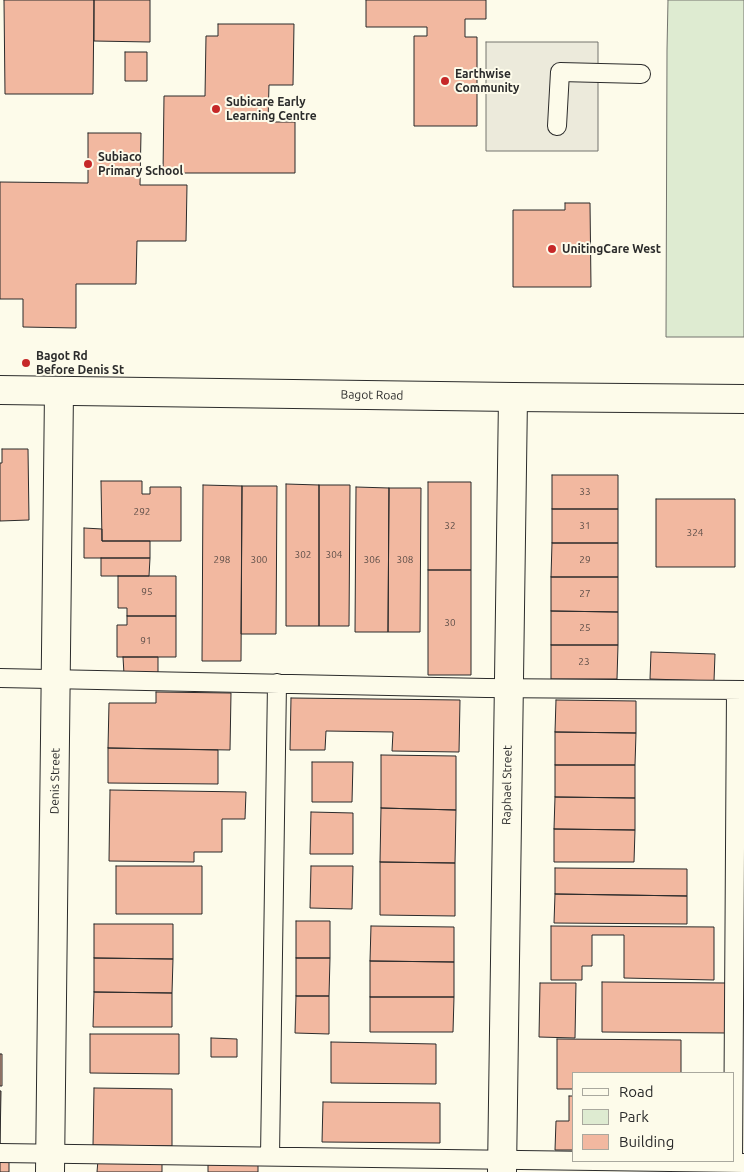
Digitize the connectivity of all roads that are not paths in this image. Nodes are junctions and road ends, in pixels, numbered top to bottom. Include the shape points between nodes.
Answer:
1 (641, 74) dead end
2 (557, 126) dead end
3 (0, 390) edge
4 (58, 391) junction
5 (513, 397) junction
6 (744, 399) edge
7 (0, 678) edge
8 (56, 679) junction
9 (277, 683) junction
10 (509, 688) junction
11 (740, 690) edge
12 (0, 1153) edge
13 (270, 1156) junction
14 (50, 1163) edge
15 (739, 1163) edge
16 (502, 1166) edge

1 - 2 lane via 560,72
3 - 4 street, Bagot Road
4 - 5 street, Bagot Road
4 - 8 street, Denis Street
5 - 6 street, Bagot Road
5 - 10 street, Raphael Street
7 - 8 lane
8 - 9 lane
8 - 14 street, Denis Street
9 - 10 lane
9 - 13 lane
10 - 11 lane
10 - 16 street, Raphael Street
11 - 15 lane
12 - 14 lane
13 - 14 lane
13 - 16 lane
15 - 16 lane

